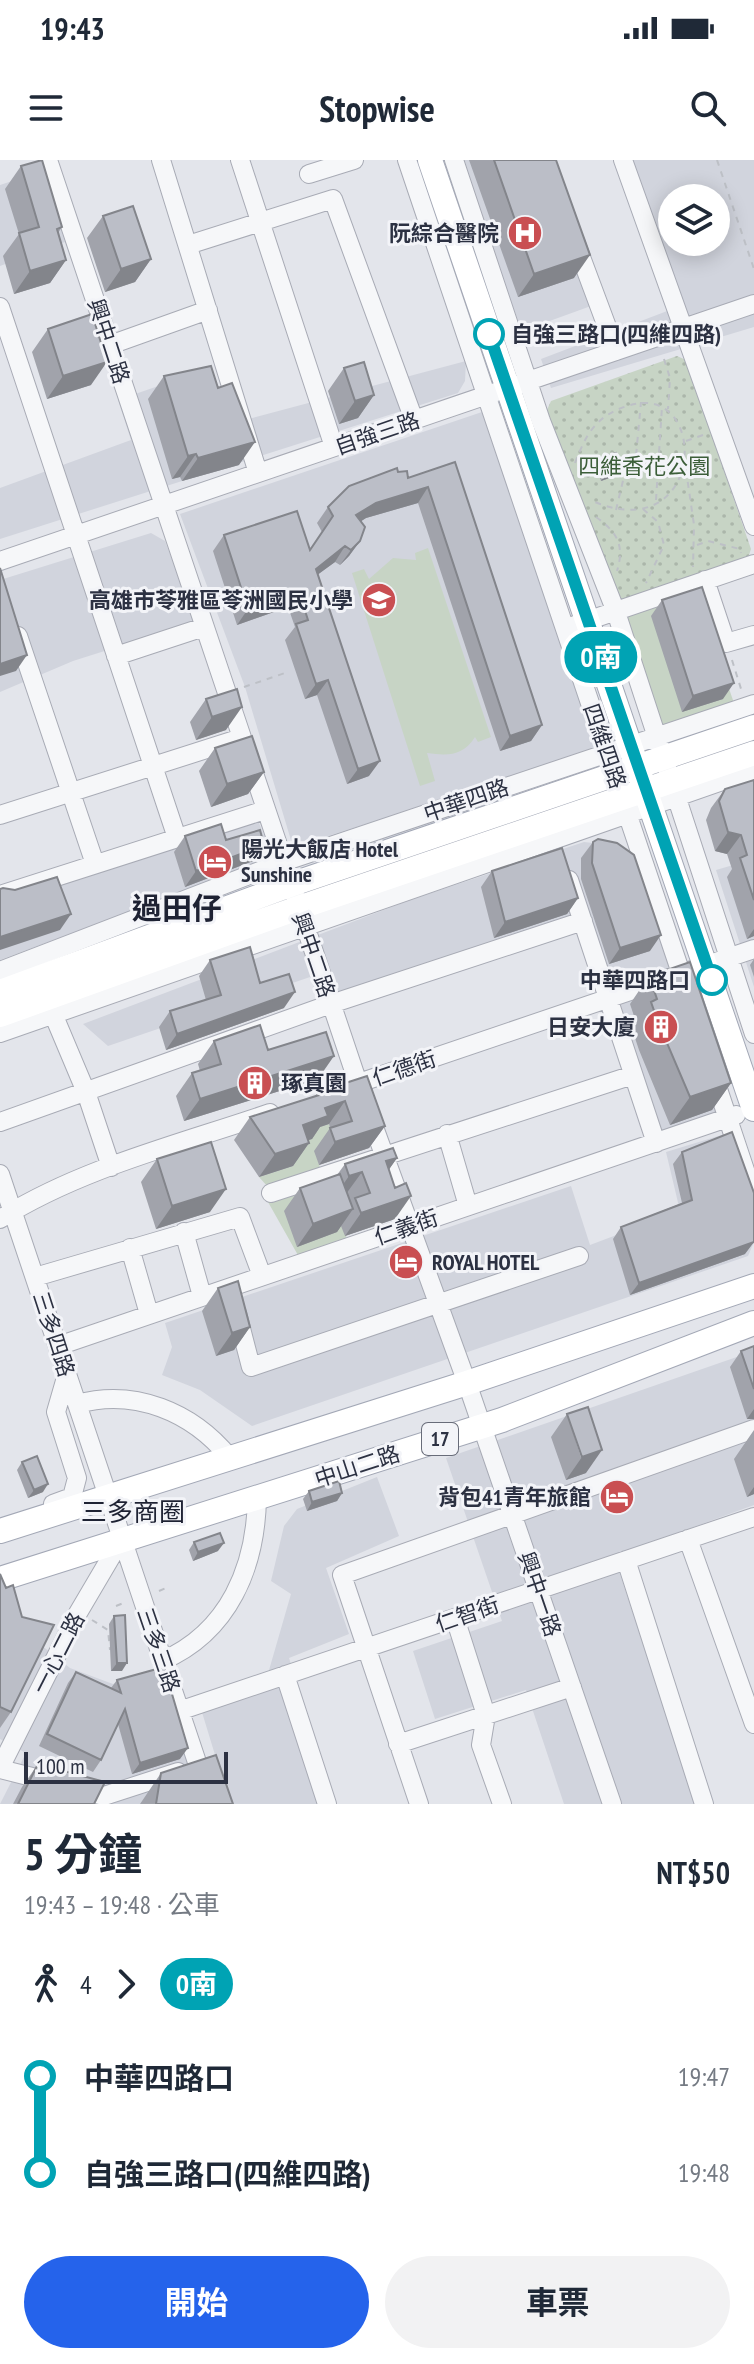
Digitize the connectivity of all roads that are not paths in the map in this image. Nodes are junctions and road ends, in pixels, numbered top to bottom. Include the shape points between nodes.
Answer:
1 (48, 160) edge
2 (161, 160) edge
3 (240, 160) edge
4 (354, 160) edge
5 (407, 160) edge
6 (430, 160) edge
7 (454, 160) edge
8 (623, 160) edge
9 (309, 174) dead end
10 (567, 219) edge
11 (262, 222) junction
12 (188, 245) junction
13 (754, 304) edge
14 (0, 307) edge
15 (208, 310) junction
16 (683, 328) junction
17 (110, 345) junction
18 (616, 351) junction
19 (507, 388) junction
20 (414, 420) junction
21 (334, 447) junction
22 (258, 473) junction
23 (163, 505) junction
24 (754, 526) edge
25 (76, 535) junction
26 (0, 561) edge
27 (748, 561) edge
28 (699, 576) junction
29 (10, 612) edge
30 (616, 612) junction
31 (588, 620) junction
32 (204, 627) junction
33 (565, 628) junction
34 (754, 635) edge
35 (116, 656) junction
36 (752, 713) edge
37 (241, 738) junction
38 (660, 747) junction
39 (754, 753) edge
40 (634, 755) junction
41 (610, 763) junction
42 (153, 766) junction
43 (754, 770) edge
44 (674, 789) junction
45 (69, 793) junction
46 (636, 802) junction
47 (265, 810) junction
48 (0, 815) edge
49 (177, 838) junction
50 (559, 853) junction
51 (95, 864) junction
52 (0, 895) edge
53 (294, 895) junction
54 (583, 921) junction
55 (754, 949) edge
56 (718, 961) junction
57 (0, 971) edge
58 (681, 974) junction
59 (0, 992) edge
60 (607, 999) junction
61 (690, 1002) edge
62 (331, 1004) junction
63 (0, 1015) edge
64 (54, 1016) junction
65 (0, 1033) edge
66 (754, 1034) edge
67 (707, 1055) edge
68 (633, 1075) junction
69 (358, 1083) junction
70 (86, 1092) junction
71 (329, 1093) edge
72 (286, 1108) edge
73 (754, 1109) edge
74 (727, 1118) junction
75 (0, 1122) edge
76 (447, 1134) junction
77 (656, 1143) junction
78 (384, 1156) junction
79 (111, 1167) junction
80 (0, 1174) edge
81 (271, 1193) dead end
82 (754, 1197) edge
83 (468, 1206) junction
84 (6, 1215) edge
85 (408, 1226) junction
86 (184, 1232) junction
87 (130, 1248) junction
88 (579, 1256) dead end
89 (262, 1276) junction
90 (35, 1277) junction
91 (754, 1286) edge
92 (230, 1287) junction
93 (202, 1296) junction
94 (437, 1306) junction
95 (149, 1314) junction
96 (754, 1323) edge
97 (58, 1346) junction
98 (67, 1374) junction
99 (467, 1383) junction
100 (77, 1404) junction
101 (482, 1426) junction
102 (754, 1429) edge
103 (229, 1457) junction
104 (106, 1496) junction
105 (257, 1497) junction
106 (512, 1514) junction
107 (45, 1515) junction
108 (754, 1517) edge
109 (0, 1531) edge
110 (688, 1539) junction
111 (121, 1540) junction
112 (626, 1560) junction
113 (0, 1579) edge
114 (539, 1590) junction
115 (455, 1618) junction
116 (365, 1648) junction
117 (162, 1661) junction
118 (285, 1675) junction
119 (572, 1687) junction
120 (179, 1711) junction
121 (486, 1715) junction
122 (754, 1724) edge
123 (398, 1744) junction
124 (198, 1766) junction
125 (0, 1768) edge
126 (104, 1800) edge
127 (211, 1804) edge
128 (327, 1804) edge
129 (419, 1804) edge
130 (502, 1804) edge
131 (612, 1804) edge
132 (704, 1804) edge

1 - 17 street, 興中二路
2 - 12 street
3 - 11 street
4 - 9 street
5 - 19 street, 四維四路
6 - 19 main road, 四維四路
7 - 19 street, 四維四路
8 - 16 street
10 - 18 street
11 - 12 street
11 - 20 street via 333,199
11 - 21 street
12 - 15 street
13 - 16 street, 自強三路
14 - 25 street
15 - 17 street
15 - 22 street
16 - 18 street, 自強三路
16 - 24 street
17 - 23 street, 興中二路
18 - 19 street, 自強三路
19 - 20 street, 自強三路
19 - 30 street, 四維四路
19 - 31 main road, 四維四路
19 - 33 street, 四維四路
20 - 21 street, 自強三路
21 - 22 street, 自強三路
22 - 23 street, 自強三路
23 - 25 street, 自強三路
23 - 32 street, 興中二路
25 - 26 street, 自強三路
25 - 35 street
27 - 28 street
28 - 30 street
28 - 34 street via 726,643
29 - 45 street
30 - 31 street
30 - 38 street, 四維四路
31 - 33 street
31 - 40 main road, 四維四路
32 - 35 street
32 - 37 street, 興中二路
33 - 41 street, 四維四路
35 - 42 street
36 - 38 main road, 中華四路
37 - 42 street
37 - 47 street, 興中二路
38 - 40 main road, 中華四路
38 - 44 street, 四維四路
39 - 44 main road, 中華四路
40 - 41 main road, 中華四路
40 - 46 main road, 四維四路
41 - 46 street, 四維四路
41 - 53 main road, 中華四路
42 - 45 street
42 - 49 street
43 - 44 street, 中華四路
44 - 46 main road, 中華四路
44 - 56 street, 四維四路
45 - 48 street
45 - 51 street
46 - 50 street, 中華四路
46 - 53 main road, 中華四路
46 - 56 main road, 四維四路
46 - 58 street, 四維四路
47 - 49 street
47 - 53 street, 興中二路
49 - 51 street
50 - 53 street, 中華四路
50 - 54 street
51 - 52 street
53 - 57 street, 中華四路
53 - 59 main road, 中華四路
53 - 62 street, 興中二路
53 - 63 main road, 中華四路
53 - 64 street, 中華四路
54 - 60 street
54 - 62 street
55 - 56 street, 仁德街
56 - 58 street, 仁德街
56 - 66 street, 四維四路
56 - 73 main road, 四維四路
58 - 60 street, 仁德街
58 - 61 street, 四維四路
60 - 68 street
60 - 69 street, 仁德街
62 - 69 street, 興中二路
62 - 70 street
64 - 65 street, 中華四路
64 - 70 street
67 - 74 street
68 - 76 street
68 - 77 street
69 - 71 street, 仁德街
69 - 78 street, 興中二路
70 - 75 street
70 - 79 street
72 - 79 street via 202,1144
73 - 74 street, 仁義街
74 - 77 street, 仁義街
74 - 82 street
76 - 78 street
76 - 83 street
77 - 83 street, 仁義街
78 - 81 street
78 - 85 street, 興中二路
79 - 84 street via 31,1199
80 - 84 street, 三多四路
83 - 85 street, 仁義街
84 - 90 street, 三多四路
85 - 89 street, 仁義街
85 - 94 street, 興中二路
86 - 87 street
86 - 89 street via 229,1215
86 - 93 street
87 - 90 street
87 - 95 street
88 - 94 street
89 - 92 street, 仁義街
90 - 97 street, 三多四路
91 - 99 main road, 中山二路 / 17
92 - 93 street, 仁義街
92 - 94 street via 251,1367
93 - 95 street, 仁義街
94 - 99 street, 興中二路
95 - 97 street, 仁義街
96 - 101 main road, 中山二路 / 17
97 - 98 street, 三多四路
98 - 100 street, 三多四路
98 - 107 street via 56,1412 77,1484 72,1497 53,1504
99 - 101 street, 興中一路
99 - 103 main road, 中山二路 / 17
100 - 103 street via 96,1399 156,1404 205,1432
100 - 104 street, 三多四路
101 - 105 main road, 中山二路 / 17
101 - 106 street, 興中一路
102 - 106 street
103 - 104 main road, 中山二路 / 17
104 - 107 main road, 中山二路 / 17
104 - 111 street, 三多三路
105 - 111 main road, 中山二路 / 17
105 - 117 street via 250,1552 229,1604 209,1632
106 - 114 street, 興中一路
106 - 116 street via 342,1575
107 - 109 main road, 中山二路 / 17
108 - 110 street, 仁智街
110 - 112 street, 仁智街
110 - 122 street
111 - 113 main road, 中山二路 / 17
111 - 117 street, 三多三路
111 - 125 street, 一心二路
112 - 114 street, 仁智街
112 - 132 street
114 - 115 street, 仁智街
114 - 119 street, 興中一路
115 - 116 street, 仁智街
115 - 121 street
116 - 118 street, 仁智街
116 - 123 street
117 - 120 street, 三多三路
118 - 120 street, 仁智街
118 - 128 street
119 - 121 street
119 - 131 street, 興中一路
120 - 124 street, 三多三路
121 - 123 street
121 - 130 street via 481,1745
123 - 129 street
124 - 126 street
124 - 127 street, 三多三路
125 - 126 street

